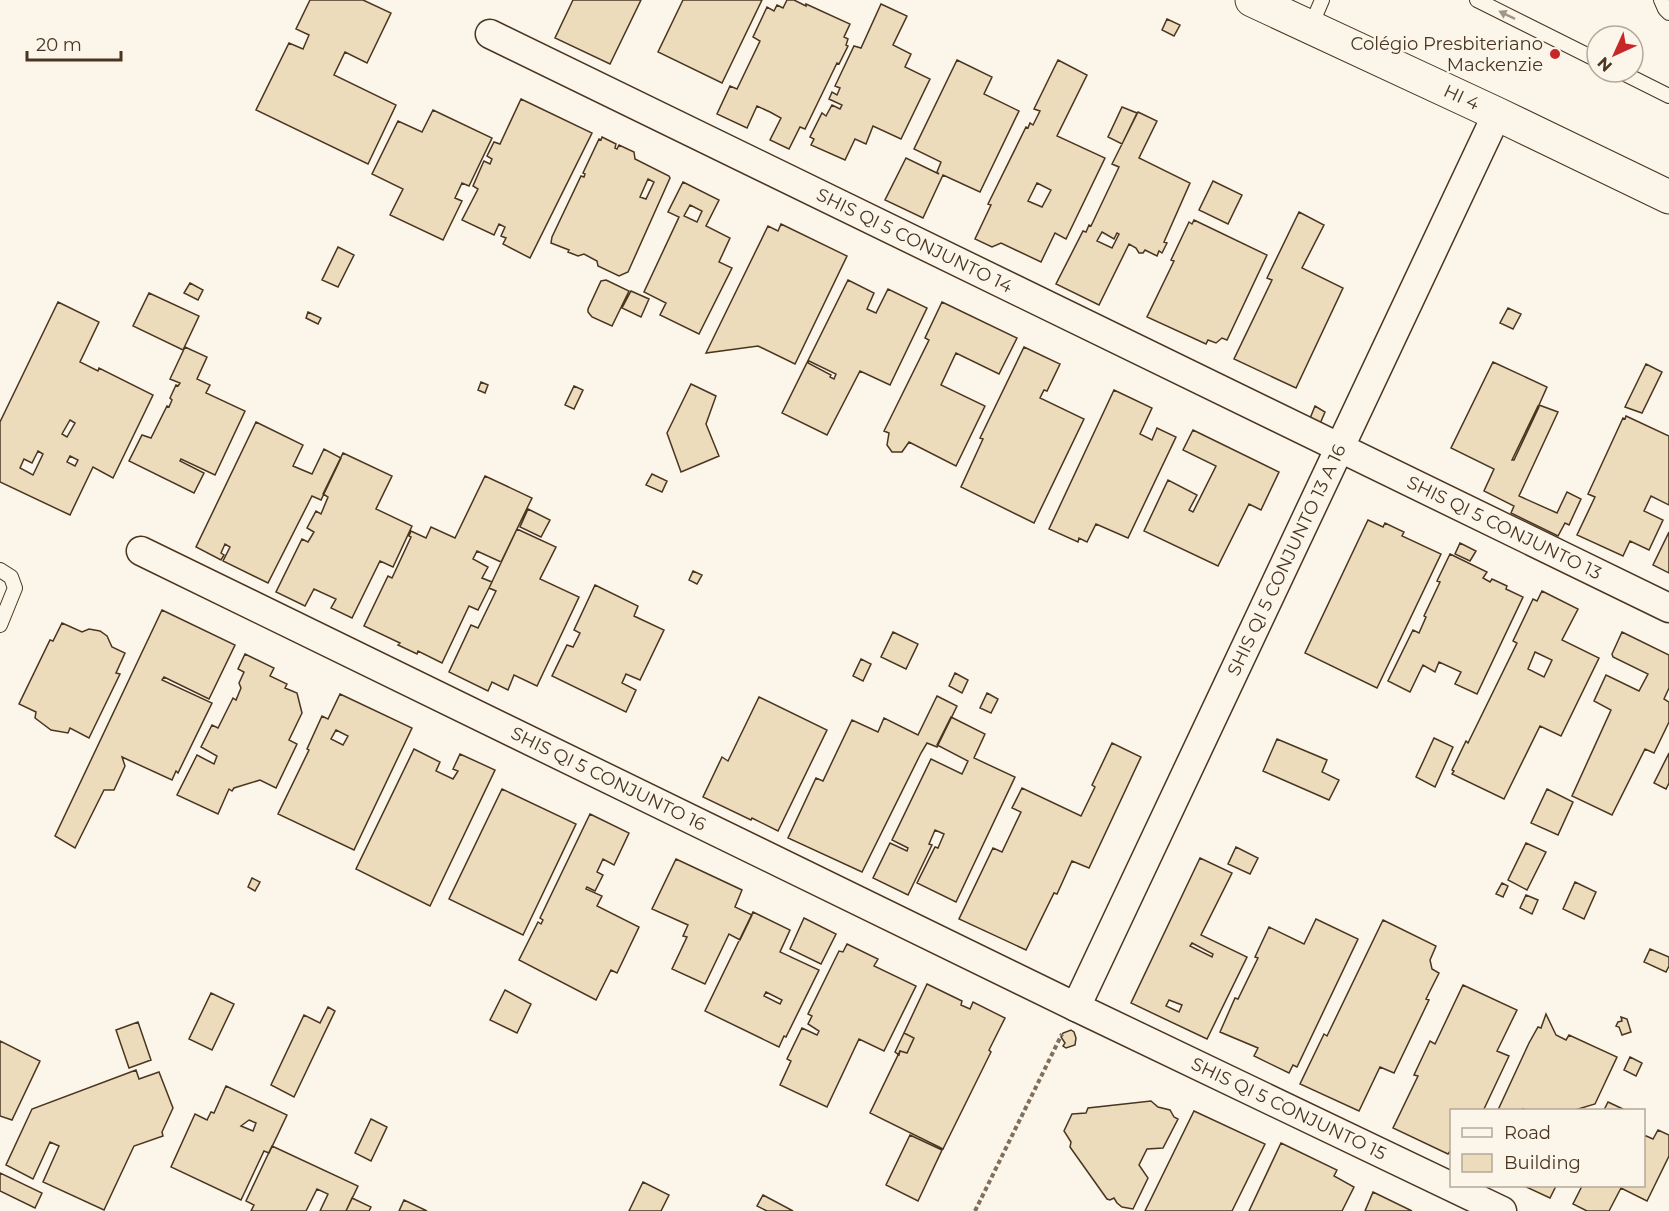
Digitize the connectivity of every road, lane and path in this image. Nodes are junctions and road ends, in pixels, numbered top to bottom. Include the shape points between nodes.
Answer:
1 (1477, 0) edge
2 (1660, 0) edge
3 (1267, 3) edge
4 (1669, 13) edge
5 (1316, 14) edge
6 (490, 34) dead end
7 (1585, 54) edge
8 (1645, 84) edge
9 (1669, 96) edge
10 (1497, 114) junction
11 (1669, 197) edge
12 (1340, 447) junction
13 (141, 551) dead end
14 (0, 570) edge
15 (1669, 608) edge
16 (0, 625) edge
17 (1076, 1007) junction
18 (1450, 1186) edge
19 (1452, 1187) edge
20 (975, 1211) edge
21 (1502, 1211) edge

7 -> 1 lane
2 - 4 lane
3 - 5 street, HI 4
5 - 10 street, HI 4
6 - 12 street, SHIS QI 5 CONJUNTO 14
8 - 9 lane
10 - 11 street, HI 4
10 - 12 street, SHIS QI 5 CONJUNTO 13 A 16
12 - 15 street, SHIS QI 5 CONJUNTO 13
12 - 17 street, SHIS QI 5 CONJUNTO 13 A 16
13 - 17 street, SHIS QI 5 CONJUNTO 16
14 - 16 lane via 10,577 15,588
17 - 18 street, SHIS QI 5 CONJUNTO 15
17 - 20 path
19 - 21 street, SHIS QI 5 CONJUNTO 15

